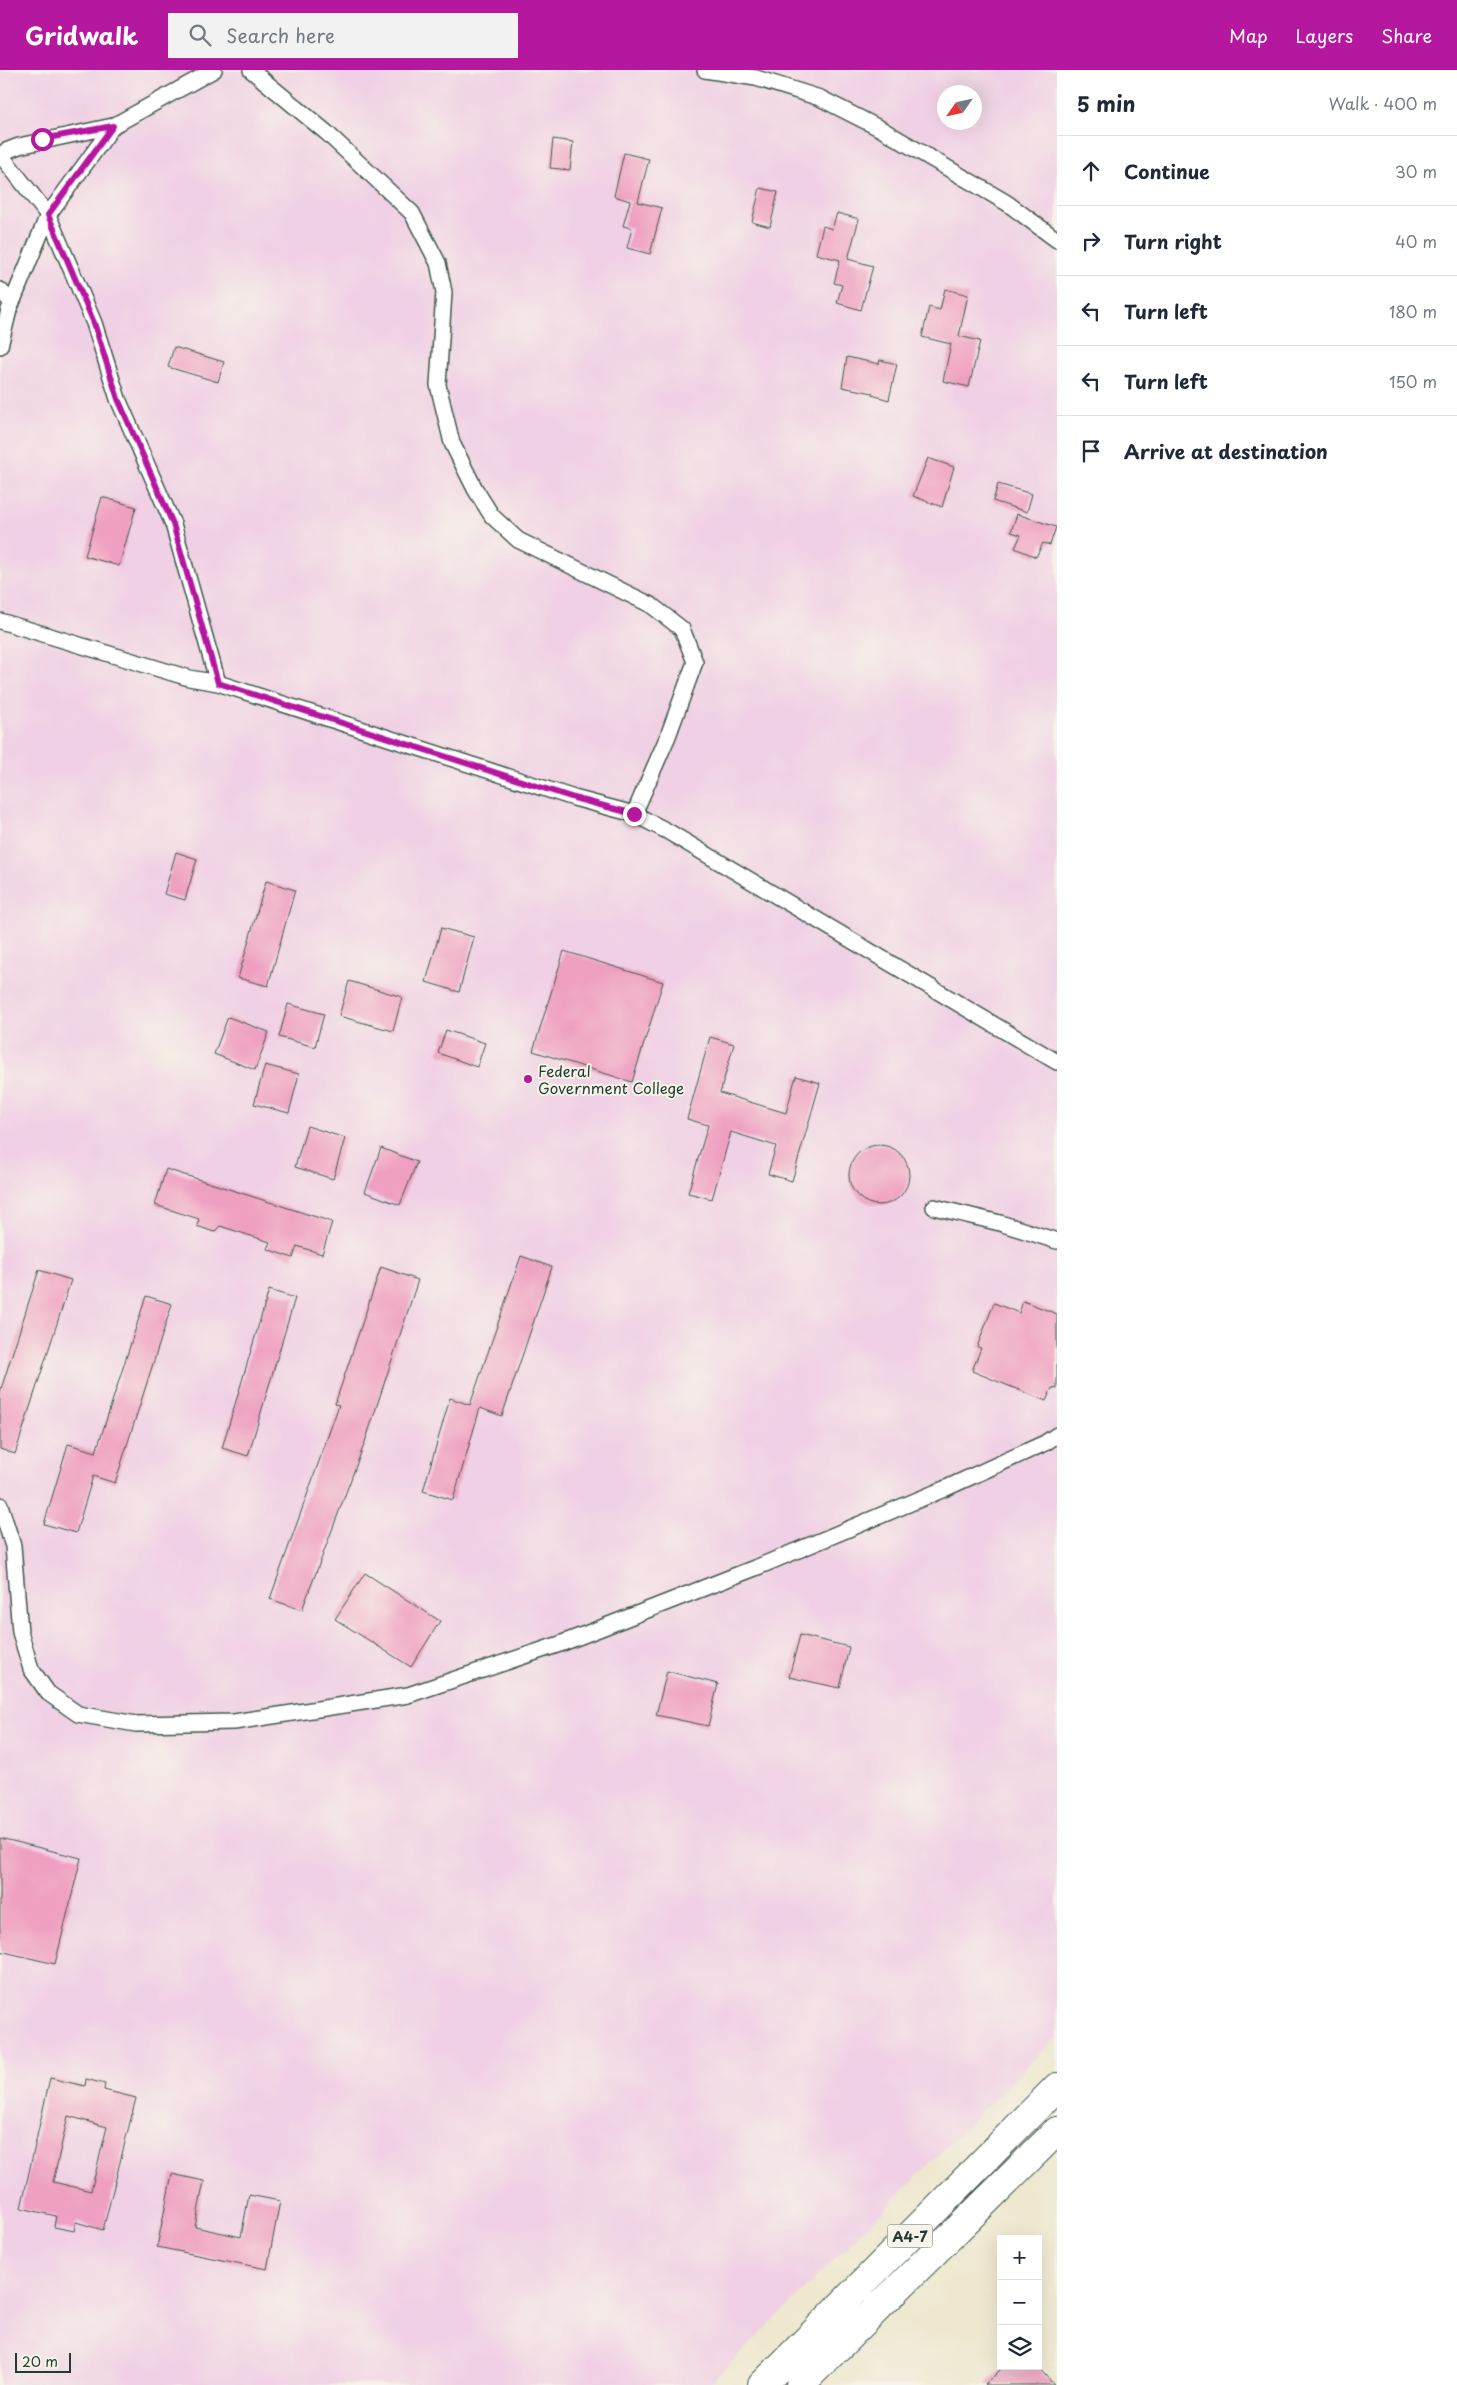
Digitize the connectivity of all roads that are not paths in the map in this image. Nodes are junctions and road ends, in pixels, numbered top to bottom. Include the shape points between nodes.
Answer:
1 (214, 70) edge
2 (251, 70) edge
3 (704, 70) edge
4 (113, 126) junction
5 (48, 215) junction
6 (1057, 240) edge
7 (0, 290) edge
8 (12, 303) junction
9 (0, 346) edge
10 (0, 621) edge
11 (218, 683) junction
12 (634, 814) junction
13 (1057, 1062) edge
14 (934, 1207) dead end
15 (1057, 1241) edge
16 (1057, 1434) edge
17 (0, 1505) edge
18 (1057, 2087) edge
19 (1057, 2131) edge
20 (762, 2385) edge
21 (800, 2385) edge

1 - 4 street
2 - 12 street via 327,133 412,214 438,263 444,292 438,385 452,443 474,489 492,516 518,540 651,605 682,629 695,662 668,736
3 - 6 street via 756,78 820,98 881,129 1007,203
4 - 5 street
4 - 5 street via 42,139 6,151 4,159
5 - 8 street
5 - 11 street via 94,323 118,399 173,524
7 - 8 street
8 - 9 street
10 - 11 street via 189,678
11 - 12 street via 574,798
12 - 13 street
14 - 15 street
16 - 17 street via 1045,1443 944,1489 760,1566 560,1644 408,1695 234,1722 136,1724 78,1714 48,1693 31,1669 20,1632 12,1546
18 - 20 highway, A4-7
19 - 21 highway, A4-7

